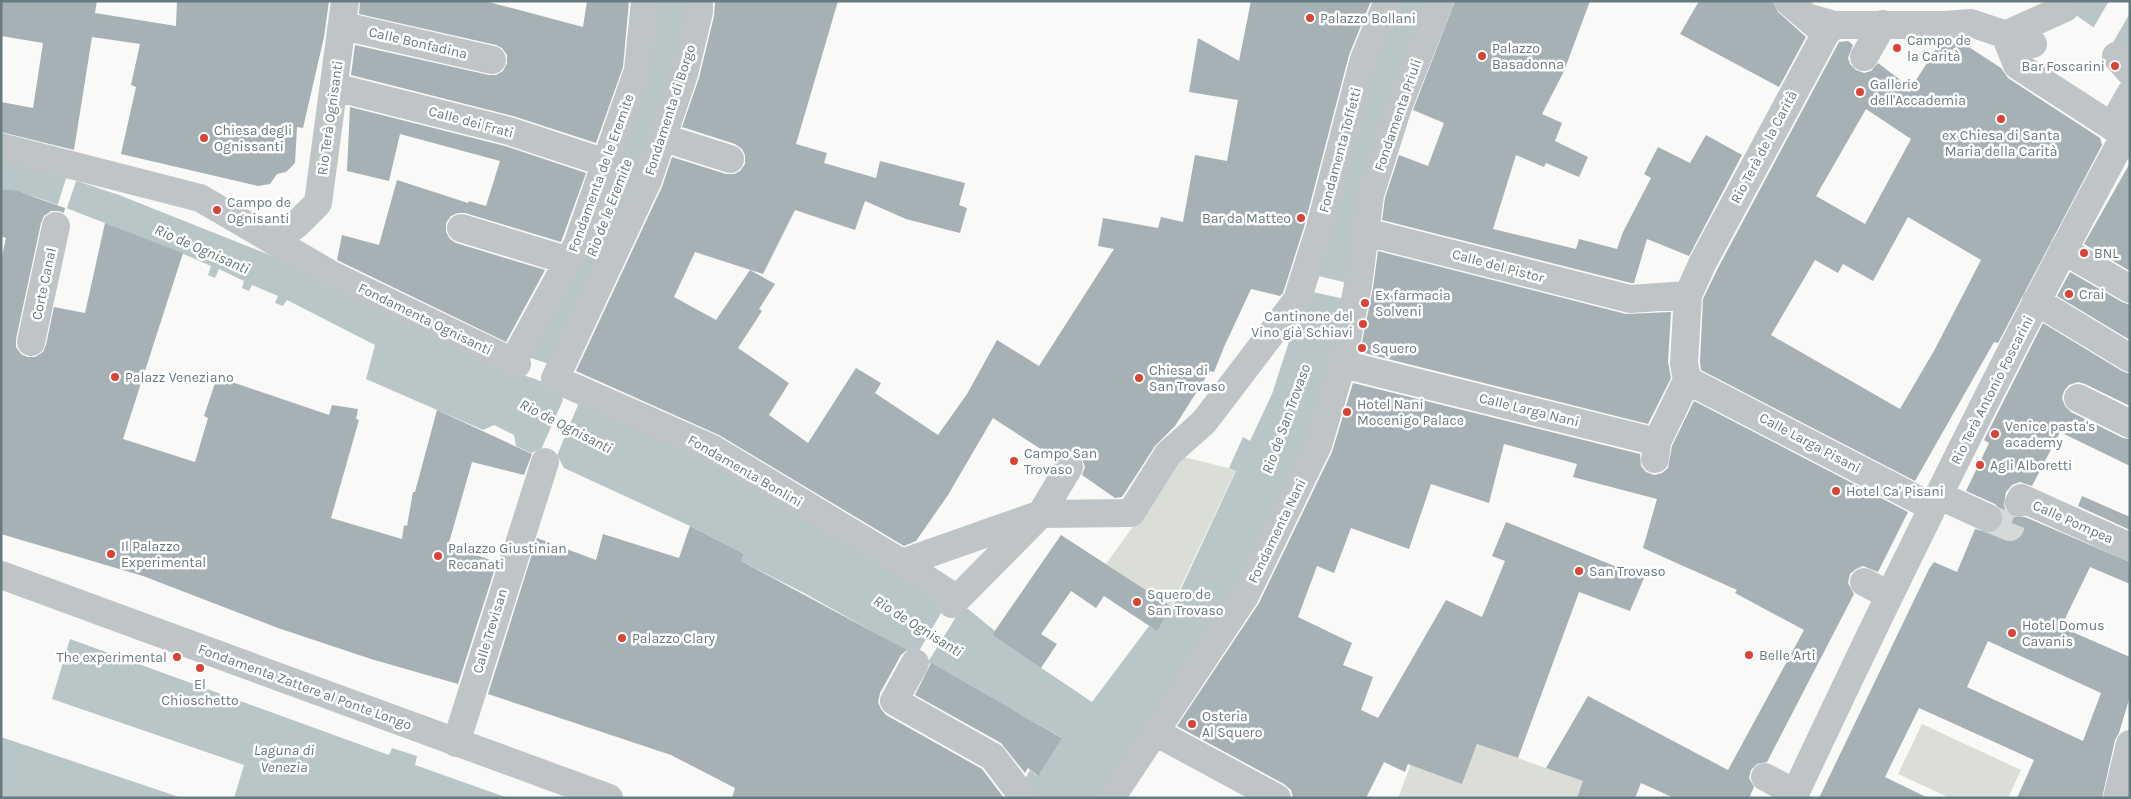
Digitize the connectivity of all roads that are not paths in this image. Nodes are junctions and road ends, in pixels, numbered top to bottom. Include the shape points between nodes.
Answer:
1 (645, 1) edge
2 (699, 1) edge
3 (1388, 1) edge
4 (1440, 1) edge
5 (1788, 1) edge
6 (2065, 8) dead end
7 (1975, 12) edge
8 (344, 14) edge
9 (1883, 24) junction
10 (1823, 25) junction
11 (2005, 35) junction
12 (2033, 44) dead end
13 (1864, 58) dead end
14 (492, 60) dead end
15 (334, 87) junction
16 (2130, 94) edge
17 (2112, 126) junction
18 (664, 138) junction
19 (1, 147) edge
20 (730, 159) dead end
21 (606, 162) junction
22 (56, 226) dead end
23 (461, 228) dead end
24 (1366, 232) junction
25 (274, 241) junction
26 (2063, 250) junction
27 (569, 261) junction
28 (2130, 290) edge
29 (1688, 295) junction
30 (2036, 301) junction
31 (31, 342) dead end
32 (2130, 358) edge
33 (515, 363) joint
34 (1342, 364) junction
35 (1686, 372) junction
36 (555, 379) joint
37 (2078, 398) dead end
38 (2130, 424) edge
39 (545, 462) dead end
40 (1069, 468) dead end
41 (1935, 501) junction
42 (2019, 503) dead end
43 (1041, 514) junction
44 (1988, 518) tunnel mouth
45 (2130, 547) edge
46 (902, 563) junction
47 (1, 575) edge
48 (1864, 582) dead end
49 (1889, 595) junction
50 (915, 663) dead end
51 (1155, 732) junction
52 (456, 743) junction
53 (2130, 744) edge
54 (1765, 777) dead end
55 (1794, 795) edge
56 (1020, 796) edge
57 (609, 798) edge
58 (1110, 798) edge
59 (1277, 798) edge
60 (2118, 798) edge

1 - 21 street, Fondamenta de le Eremite via 638,70
2 - 18 street, Fondamenta di Borgo via 684,74
3 - 43 street, Fondamenta Toffetti via 1364,59 1319,231 1297,300 1194,417 1131,513
4 - 24 street, Fondamenta Priuli via 1398,107 1370,195
5 - 10 street
6 - 11 street
7 - 9 street via 1945,25
7 - 11 street
8 - 14 street, Calle Bonfadina
8 - 15 street, Rio Terà Ognisanti
9 - 10 street
9 - 13 street
10 - 29 street, Rio Terà de la Carità
11 - 12 street
11 - 17 street via 2017,65
15 - 21 street, Calle dei Frati via 509,131
15 - 25 street, Rio Terà Ognisanti via 318,203
16 - 17 street
17 - 26 street, Rio Terà Antonio Foscarini via 2125,135
18 - 20 street
18 - 36 street, Fondamenta di Borgo via 648,180
19 - 25 street via 200,198
21 - 27 street, Fondamenta de le Eremite
22 - 31 street, Corte Canal
23 - 27 street
24 - 29 street, Calle del Pistor via 1630,299
24 - 34 street, Fondamenta Nani
25 - 33 street, Fondamenta Ognisanti via 332,275
26 - 28 street
26 - 30 street, Rio Terà Antonio Foscarini
27 - 33 street, Fondamenta de le Eremite
29 - 35 street
30 - 32 street
30 - 41 street, Rio Terà Antonio Foscarini
34 - 35 street, Calle Larga Nani via 1656,450
34 - 51 street, Fondamenta Nani via 1318,445 1245,596
35 - 41 street, Calle Larga Pisani
36 - 46 street, Fondamenta Bonlini via 711,448
37 - 38 street
39 - 52 street, Calle Trevisan
40 - 43 street
41 - 44 street
41 - 49 street, Rio Terà Antonio Foscarini
42 - 45 street, Calle Pompea via 2021,498
43 - 46 street
43 - 46 street via 955,601
47 - 52 street, Fondamenta Zattere al Ponte Longo
48 - 49 street
49 - 55 street, Rio Terà Antonio Foscarini
50 - 56 street via 894,702 993,757
51 - 58 street, Fondamenta Nani
51 - 59 street
52 - 57 street, Fondamenta Zattere al Ponte Longo
53 - 60 street
54 - 55 street

